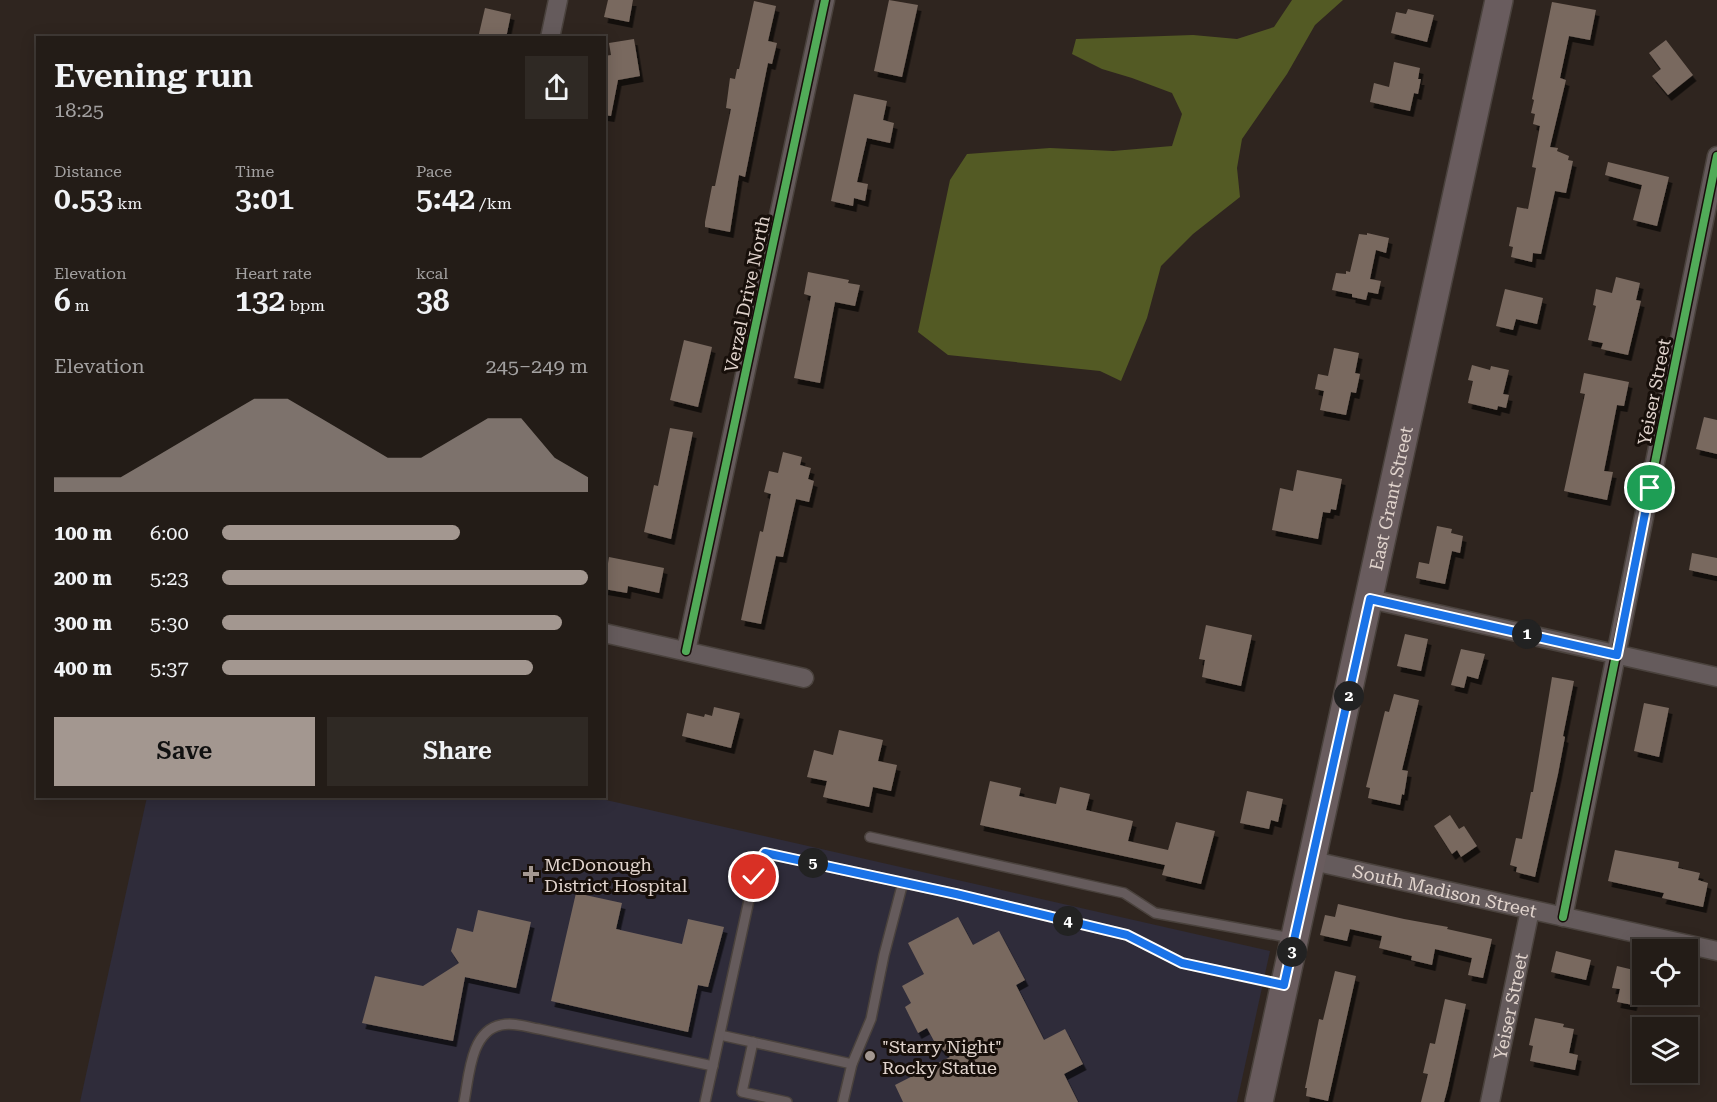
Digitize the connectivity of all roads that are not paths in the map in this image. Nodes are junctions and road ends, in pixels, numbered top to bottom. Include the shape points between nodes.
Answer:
1 (558, 0) edge
2 (825, 0) edge
3 (1499, 0) edge
4 (550, 36) edge
5 (1717, 156) edge
6 (1370, 599) junction
7 (606, 633) edge
8 (686, 651) junction
9 (1617, 655) junction
10 (1717, 677) edge
11 (804, 678) dead end
12 (870, 837) dead end
13 (1313, 861) junction
14 (903, 882) junction
15 (1530, 910) junction
16 (1563, 917) junction
17 (1295, 939) junction
18 (1717, 951) edge
19 (1284, 985) junction
20 (720, 1035) junction
21 (753, 1042) junction
22 (852, 1064) junction
23 (713, 1066) junction
24 (464, 1102) edge
25 (705, 1102) edge
26 (787, 1102) edge
27 (843, 1102) edge
28 (1259, 1102) edge
29 (1490, 1102) edge

1 - 4 street
2 - 8 street, Verzel Drive North
3 - 6 main road, East Grant Street
5 - 9 street, Yeiser Street
6 - 9 street
6 - 13 main road, East Grant Street
7 - 8 street
8 - 11 street
9 - 10 street
9 - 16 street, Yeiser Street
12 - 17 lane via 1124,893 1155,913
13 - 15 street, South Madison Street
13 - 17 main road, East Grant Street
14 - 19 lane via 1127,935 1182,963
14 - 20 lane via 765,853 754,877
14 - 22 lane via 871,1019
15 - 16 street, South Madison Street
15 - 29 street, Yeiser Street
16 - 18 street, South Madison Street
17 - 19 main road, East Grant Street
19 - 28 main road, East Grant Street
20 - 21 lane
20 - 23 lane
21 - 22 lane
21 - 26 lane via 742,1092
22 - 27 lane
23 - 24 lane via 513,1024 499,1025 478,1043
23 - 25 lane

